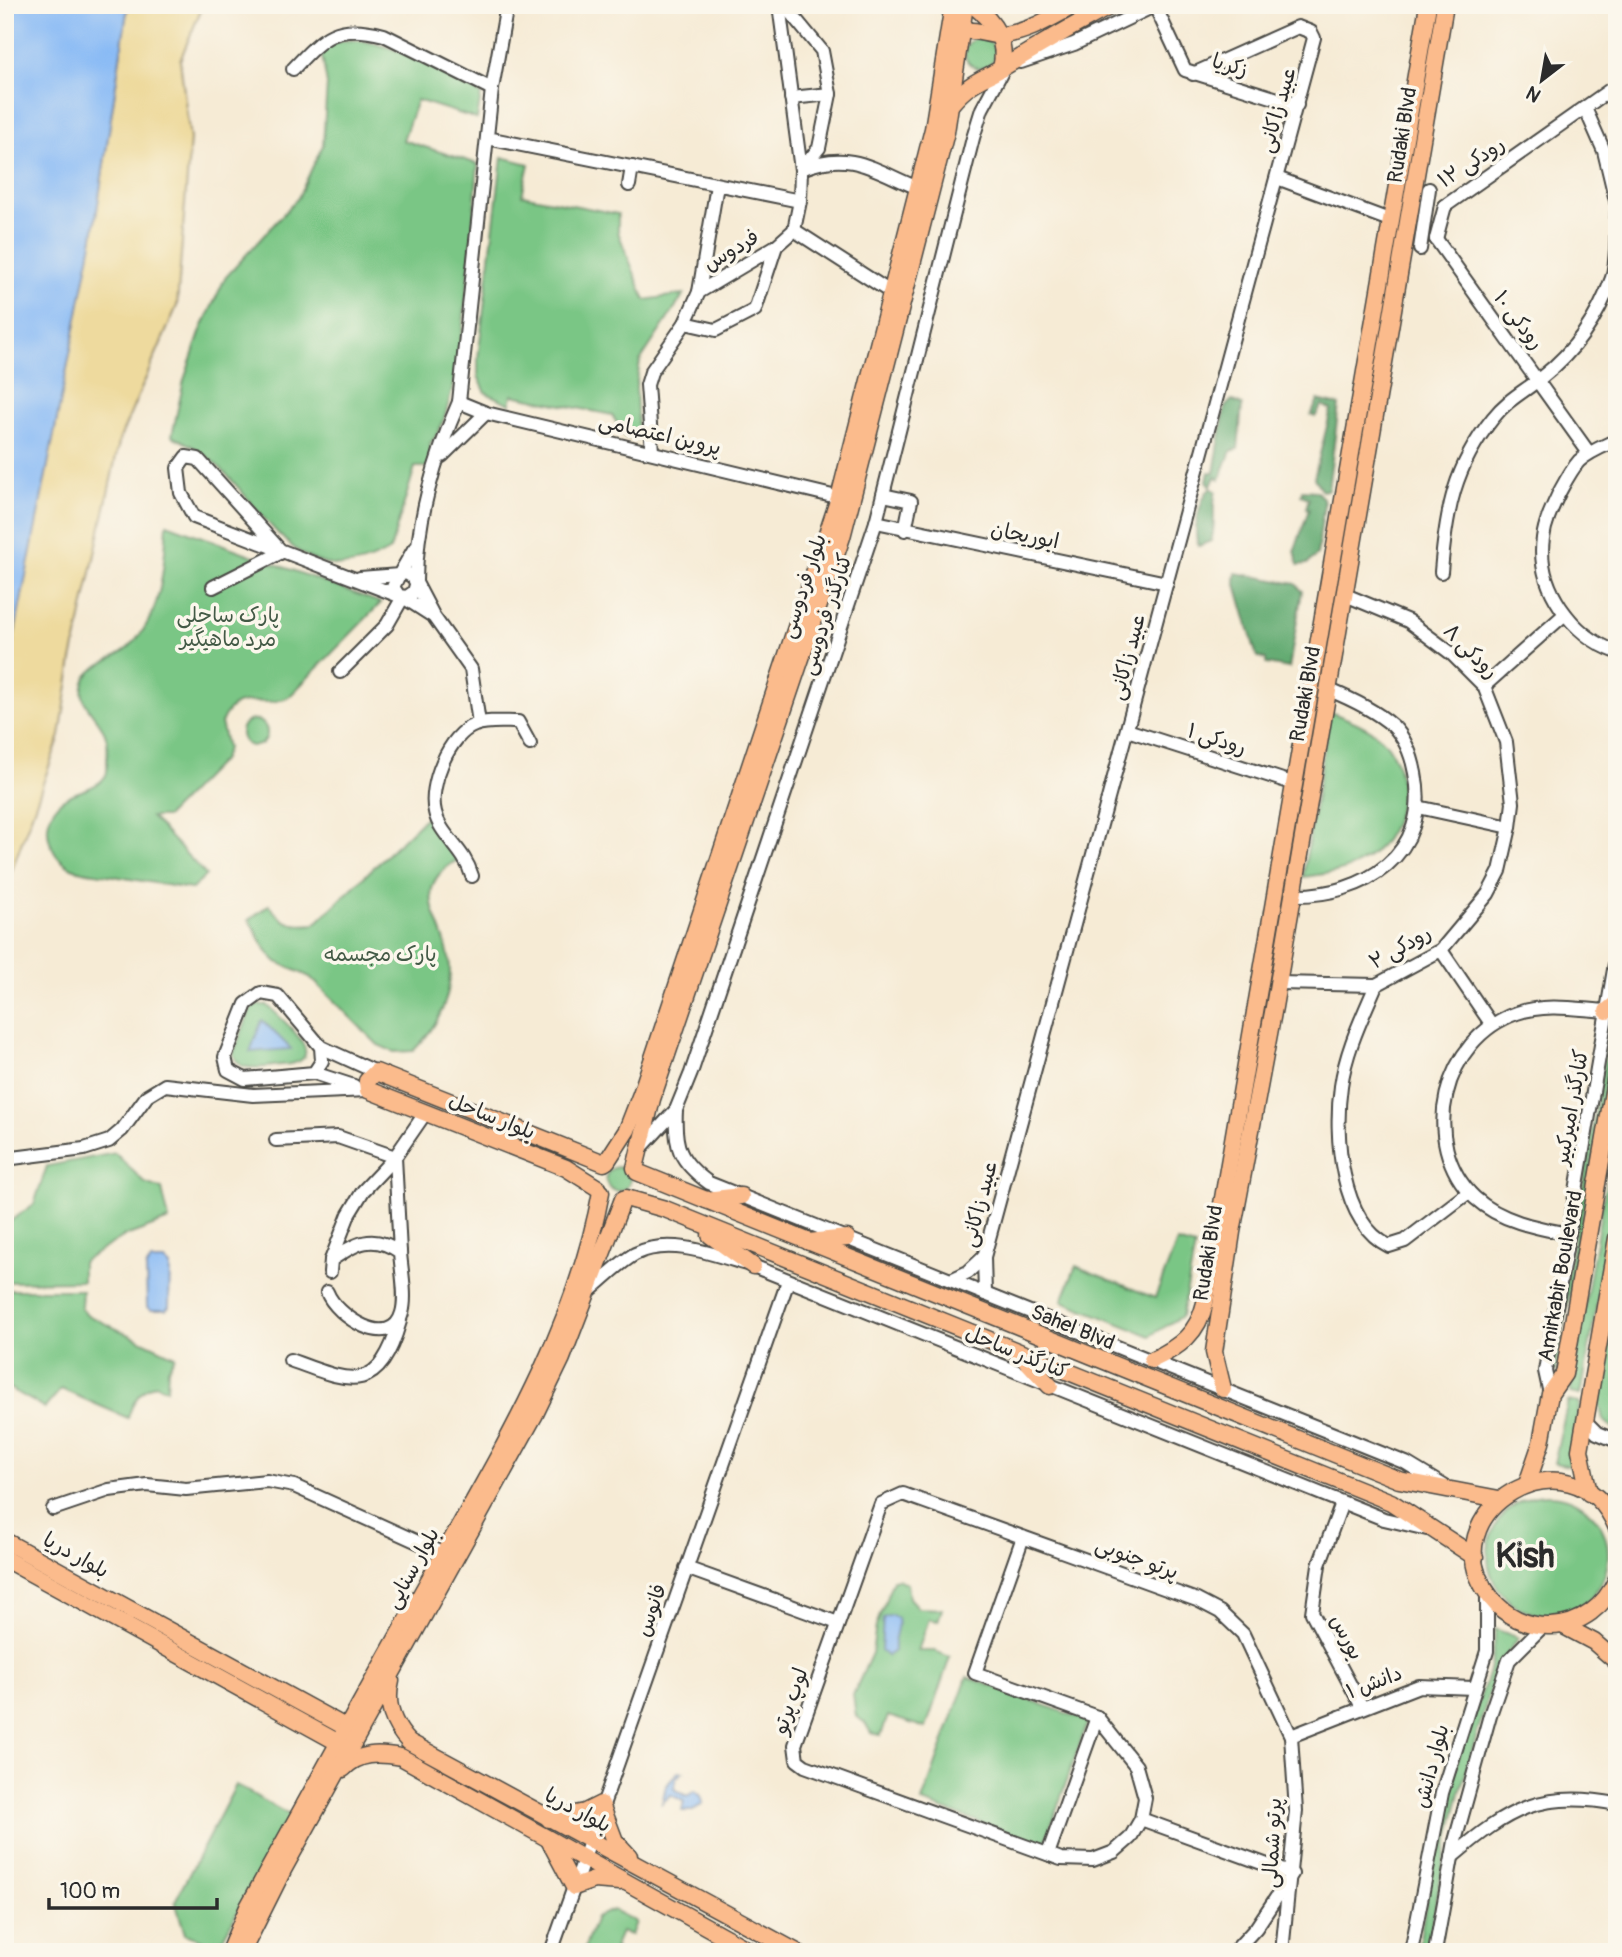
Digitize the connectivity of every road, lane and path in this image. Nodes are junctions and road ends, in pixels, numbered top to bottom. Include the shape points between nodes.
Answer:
1 (507, 5) edge
2 (779, 5) edge
3 (784, 5) edge
4 (953, 5) edge
5 (965, 5) edge
6 (973, 5) edge
7 (1075, 5) edge
8 (1113, 5) edge
9 (1156, 5) edge
10 (1428, 5) edge
11 (1445, 5) edge
12 (1049, 19) junction
13 (1311, 32) joint
14 (999, 35) junction
15 (1044, 41) junction
16 (954, 47) junction
17 (293, 69) dead end
18 (1001, 69) junction
19 (1193, 74) junction
20 (981, 76) junction
21 (1617, 85) edge
22 (492, 89) junction
23 (830, 94) junction
24 (791, 98) junction
25 (951, 104) junction
26 (1297, 105) junction
27 (1586, 108) junction
28 (487, 138) junction
29 (632, 167) junction
30 (801, 170) junction
31 (1278, 177) junction
32 (629, 185) dead end
33 (717, 185) junction
34 (1422, 187) junction
35 (918, 188) junction
36 (800, 201) junction
37 (1445, 206) junction
38 (1617, 207) edge
39 (1392, 221) junction
40 (794, 230) junction
41 (1436, 239) junction
42 (776, 246) junction
43 (1412, 248) junction
44 (699, 292) junction
45 (898, 298) junction
46 (685, 323) junction
47 (1540, 379) junction
48 (459, 402) junction
49 (486, 413) junction
50 (1617, 440) edge
51 (652, 451) junction
52 (1590, 453) junction
53 (439, 459) junction
54 (883, 495) junction
55 (846, 500) junction
56 (876, 522) junction
57 (905, 530) junction
58 (416, 546) junction
59 (282, 552) junction
60 (1441, 572) dead end
61 (399, 575) junction
62 (356, 579) junction
63 (416, 582) junction
64 (1167, 583) junction
65 (213, 587) dead end
66 (1343, 594) junction
67 (401, 596) junction
68 (1565, 614) junction
69 (434, 617) junction
70 (1617, 652) edge
71 (340, 672) dead end
72 (1484, 686) junction
73 (1327, 689) junction
74 (479, 723) junction
75 (1127, 730) junction
76 (530, 744) dead end
77 (1295, 784) junction
78 (1418, 807) junction
79 (1510, 827) junction
80 (472, 876) dead end
81 (1292, 895) junction
82 (1441, 950) junction
83 (1617, 951) edge
84 (1279, 983) junction
85 (1376, 985) junction
86 (1612, 1007) edge
87 (1492, 1025) junction
88 (321, 1047) junction
89 (1617, 1069) edge
90 (376, 1072) junction
91 (314, 1073) junction
92 (368, 1090) junction
93 (676, 1110) junction
94 (426, 1112) junction
95 (276, 1140) dead end
96 (638, 1151) junction
97 (395, 1157) junction
98 (5, 1159) edge
99 (605, 1162) junction
100 (636, 1170) junction
101 (599, 1190) junction
102 (1469, 1192) junction
103 (741, 1196) junction
104 (624, 1199) junction
105 (704, 1200) junction
106 (688, 1220) junction
107 (1569, 1234) junction
108 (847, 1238) junction
109 (1617, 1238) edge
110 (806, 1243) junction
111 (400, 1252) junction
112 (984, 1257) junction
113 (753, 1266) junction
114 (951, 1280) junction
115 (788, 1281) junction
116 (327, 1292) dead end
117 (588, 1292) junction
118 (985, 1294) junction
119 (403, 1312) junction
120 (1194, 1332) junction
121 (1215, 1343) junction
122 (1019, 1352) junction
123 (290, 1360) dead end
124 (1152, 1360) junction
125 (1050, 1386) junction
126 (1223, 1389) junction
127 (1550, 1394) junction
128 (1585, 1420) junction
129 (1617, 1441) edge
130 (1527, 1484) junction
131 (1617, 1485) edge
132 (1454, 1492) junction
133 (1589, 1493) junction
134 (903, 1494) joint
135 (1499, 1499) junction
136 (1342, 1503) junction
137 (53, 1509) dead end
138 (1613, 1521) edge
139 (1438, 1531) junction
140 (1023, 1537) junction
141 (5, 1541) edge
142 (444, 1554) junction
143 (1475, 1557) junction
144 (5, 1559) edge
145 (686, 1568) junction
146 (1616, 1590) edge
147 (1487, 1593) junction
148 (111, 1607) junction
149 (838, 1623) junction
150 (1562, 1625) junction
151 (1543, 1626) junction
152 (1617, 1662) edge
153 (394, 1670) junction
154 (254, 1686) junction
155 (1474, 1688) junction
156 (1362, 1707) junction
157 (1097, 1717) junction
158 (347, 1728) junction
159 (1291, 1736) junction
160 (339, 1743) junction
161 (333, 1778) junction
162 (601, 1804) junction
163 (1617, 1804) edge
164 (549, 1819) junction
165 (1141, 1819) junction
166 (548, 1838) junction
167 (590, 1840) junction
168 (1048, 1854) junction
169 (584, 1858) junction
170 (1451, 1858) junction
171 (635, 1863) junction
172 (1292, 1874) junction
173 (625, 1882) junction
174 (574, 1887) junction
175 (229, 1952) edge
176 (242, 1952) edge
177 (551, 1952) edge
178 (752, 1952) edge
179 (797, 1952) edge
180 (1234, 1952) edge
181 (1282, 1952) edge
182 (1411, 1952) edge
183 (1435, 1952) edge

1 - 22 street
2 - 24 street
3 - 23 street via 822,51
4 - 16 main road, بلوار فردوسی
5 - 16 main road, بلوار فردوسی
6 - 14 main road via 989,18
7 - 12 main road
8 - 15 main road
9 - 18 street via 1074,44
9 - 19 street, زکریا via 1185,70
10 - 39 main road, Rudaki Blvd
11 - 34 main road, Rudaki Blvd
12 - 14 main road
12 - 15 main road
13 - 19 street, زکریا via 1298,27
13 - 26 street, عبید زاکانی via 1315,45
14 - 16 main road via 982,30
14 - 18 main road via 1004,56
15 - 18 main road
16 - 20 main road
16 - 25 main road, بلوار فردوسی
16 - 35 main road, بلوار فردوسی
17 - 22 street via 323,38 366,31 384,35
18 - 20 main road
18 - 54 street, کنارگذر فردوسی via 973,138
19 - 26 street, زکریا
20 - 25 main road
21 - 27 street, رودکی ۱۲
22 - 28 street
23 - 24 street
23 - 30 street via 819,148
24 - 30 street
25 - 45 main road, بلوار فردوسی
26 - 31 street, عبید زاکانی
27 - 37 street, رودکی ۱۲
27 - 38 street via 1604,151
28 - 29 street
28 - 48 street
29 - 32 street
29 - 33 street
30 - 35 street via 826,159 850,160
30 - 36 street
31 - 39 street
31 - 64 street, عبید زاکانی
33 - 36 street
33 - 44 street
34 - 37 street, رودکی ۱۲
34 - 43 main road, Rudaki Blvd
35 - 45 main road, بلوار فردوسی
36 - 40 street
37 - 41 street
38 - 47 street via 1612,277 1591,326 1567,356
39 - 43 main road
39 - 77 main road, Rudaki Blvd
40 - 42 street, فردوس
40 - 45 street
41 - 43 street
41 - 47 street, رودکی ۱۰
42 - 44 street, فردوس
42 - 46 street, فردوس via 755,310 716,330
43 - 66 main road, Rudaki Blvd
44 - 46 street, فردوس
45 - 55 main road, بلوار فردوسی
46 - 51 street, فردوس via 647,385
47 - 52 street, رودکی ۱۰
47 - 60 street via 1518,391 1470,453 1453,487
48 - 49 street, پروین اعتصامی
48 - 53 street
49 - 51 street, پروین اعتصامی
49 - 53 street
50 - 52 street
51 - 55 street, پروین اعتصامی
52 - 68 street via 1578,462 1563,486 1542,540 1547,579
53 - 58 street
54 - 56 street, کنارگذر فردوسی
54 - 57 street via 911,501
55 - 96 main road, بلوار فردوسی via 788,701
55 - 99 main road, بلوار فردوسی via 627,1130
56 - 57 street, ابوریحان
56 - 93 street, کنارگذر فردوسی
57 - 64 street, ابوریحان
58 - 61 street
58 - 63 street
59 - 59 street via 198,459 186,457 178,468 181,492 194,517
59 - 62 street
59 - 65 street
61 - 62 street
61 - 63 street via 410,575
61 - 67 street via 393,587
62 - 67 street
63 - 67 street via 414,592
63 - 69 street
64 - 75 street, عبید زاکانی
66 - 72 street, رودکی ۸ via 1408,621
66 - 73 main road, Rudaki Blvd
67 - 69 street
67 - 71 street via 387,625
68 - 70 street via 1585,635
68 - 72 street
69 - 74 street via 471,668
72 - 79 street, رودکی ۸ via 1506,742 1513,803
73 - 78 street via 1393,726 1406,743 1413,764
73 - 81 main road, Rudaki Blvd
74 - 76 street via 518,722
74 - 80 street via 468,728 444,758 433,795 441,829 467,857
75 - 77 street, رودکی ۱
75 - 112 street, عبید زاکانی
77 - 120 main road, Rudaki Blvd via 1205,1303
78 - 79 street
78 - 81 street via 1406,841 1380,873 1335,891
79 - 82 street, رودکی ۲ via 1500,871 1488,894
81 - 84 main road, Rudaki Blvd
82 - 85 street, رودکی ۲
82 - 87 street
83 - 86 street, کنارگذر امیرکبیر
84 - 85 street, رودکی ۲
84 - 121 main road, Rudaki Blvd
85 - 102 street via 1353,1038 1341,1087 1341,1164 1355,1208 1372,1238 1389,1245 1405,1241
86 - 87 street via 1544,1007
86 - 107 street, کنارگذر امیرکبیر
87 - 102 street via 1457,1062 1444,1111 1451,1160
88 - 90 street
88 - 91 street via 322,1061
88 - 91 street via 278,996 261,993 246,1004 225,1057 228,1070 245,1079
89 - 127 main road, Amirkabir Boulevard via 1564,1374
90 - 92 main road via 367,1081
90 - 99 main road, بلوار ساحل
91 - 92 street
92 - 94 main road, بلوار ساحل
92 - 98 street via 253,1095 165,1085 147,1096 109,1141 84,1149
93 - 96 street, کنارگذر فردوسی
93 - 103 street, کنارگذر ساحل via 674,1132 689,1168 709,1183
94 - 97 street
94 - 101 main road, بلوار ساحل via 566,1168
95 - 97 street via 338,1137
96 - 100 main road, بلوار فردوسی
97 - 111 street
97 - 111 street via 363,1191 349,1214 331,1266 349,1248 376,1240
99 - 100 main road via 624,1160
99 - 101 main road via 596,1175
100 - 104 main road via 635,1190
100 - 105 main road, Sahel Blvd
101 - 104 main road via 613,1200
101 - 142 main road, بلوار سنایی via 592,1238 550,1353
102 - 107 street via 1512,1220
103 - 105 main road
103 - 108 street, کنارگذر ساحل
104 - 106 main road, Sahel Blvd
104 - 117 main road, بلوار سنایی
105 - 110 main road, Sahel Blvd
106 - 113 main road
106 - 122 main road, Sahel Blvd
107 - 127 street, کنارگذر امیرکبیر via 1545,1371
108 - 110 main road
108 - 114 street, کنارگذر ساحل
109 - 128 main road
110 - 132 main road, Sahel Blvd via 1399,1480
111 - 119 street
112 - 114 street
112 - 118 street, عبید زاکانی
113 - 115 street, کنارگذر ساحل
113 - 117 street, کنارگذر ساحل via 680,1247 646,1250
114 - 118 street, کنارگذر ساحل
115 - 125 street, کنارگذر ساحل
115 - 145 street, فانوس
116 - 119 street via 348,1318 374,1329 395,1326
117 - 153 main road, بلوار سنایی via 534,1416
118 - 124 street, کنارگذر ساحل
119 - 123 street via 384,1361 363,1378 345,1381
120 - 121 main road via 1198,1343
120 - 124 main road
121 - 126 main road, Rudaki Blvd via 1214,1360
122 - 125 main road
122 - 139 main road, Sahel Blvd via 1391,1502
124 - 126 street, کنارگذر ساحل
125 - 136 street, کنارگذر ساحل
126 - 132 street, کنارگذر ساحل via 1406,1462
127 - 130 main road, Amirkabir Boulevard
128 - 129 street via 1597,1433
128 - 133 main road via 1580,1450
130 - 133 main road via 1554,1481
130 - 135 main road
131 - 138 street
132 - 135 main road, Sahel Blvd
133 - 138 main road
134 - 140 street, پرتو جنوبی
134 - 149 street, لوپ پرتو via 881,1504
135 - 143 main road via 1479,1530
136 - 139 street, کنارگذر ساحل via 1384,1519
136 - 156 street, بورس via 1319,1565 1312,1613
137 - 142 street via 109,1490 147,1485 186,1489 267,1481 294,1486
139 - 143 main road, Sahel Blvd
140 - 157 street via 975,1673
140 - 159 street, پرتو جنوبی via 1220,1612 1243,1634
141 - 148 main road, بلوار دریا
142 - 158 main road, بلوار سنایی
143 - 147 main road
144 - 148 main road, بلوار دریا
145 - 149 street
145 - 162 street, فانوس
146 - 150 main road via 1596,1609
147 - 151 main road via 1515,1618
147 - 155 street, بلوار دانش via 1487,1651
148 - 154 main road, بلوار دریا
149 - 168 street, لوپ پرتو via 795,1745 797,1760
150 - 151 main road
150 - 152 main road via 1594,1642
151 - 170 street, بلوار دانش via 1509,1660
153 - 161 main road, بلوار سنایی
153 - 164 main road, بلوار دریا via 389,1688 391,1712 409,1742
154 - 158 main road, بلوار دریا
154 - 160 main road, بلوار دریا
155 - 156 street, دانش ۱ via 1419,1686
155 - 182 street, بلوار دانش via 1440,1804
156 - 159 street, دانش ۱
157 - 165 street via 1141,1776 1145,1798
157 - 168 street
158 - 160 main road, بلوار سنایی
159 - 172 street, پرتو شمالی via 1296,1811
160 - 175 main road, بلوار سنایی via 248,1907
161 - 166 main road, بلوار دریا via 358,1757 401,1757
161 - 176 main road, بلوار سنایی
162 - 164 main road
162 - 167 street, فانوس
162 - 171 main road via 615,1841
163 - 170 street via 1577,1799 1523,1807 1493,1822
164 - 167 main road, بلوار دریا
165 - 168 street, لوپ پرتو via 1130,1838 1104,1857 1072,1861
165 - 172 street
166 - 169 main road, بلوار دریا
166 - 174 main road
167 - 169 street, فانوس
167 - 171 main road, بلوار دریا
169 - 173 main road, بلوار دریا
169 - 174 street, فانوس
170 - 183 street, بلوار دانش
171 - 179 main road, بلوار دریا
172 - 180 street
172 - 181 street, پرتو شمالی
173 - 174 main road via 594,1880
173 - 178 main road, بلوار دریا
174 - 177 street, فانوس

